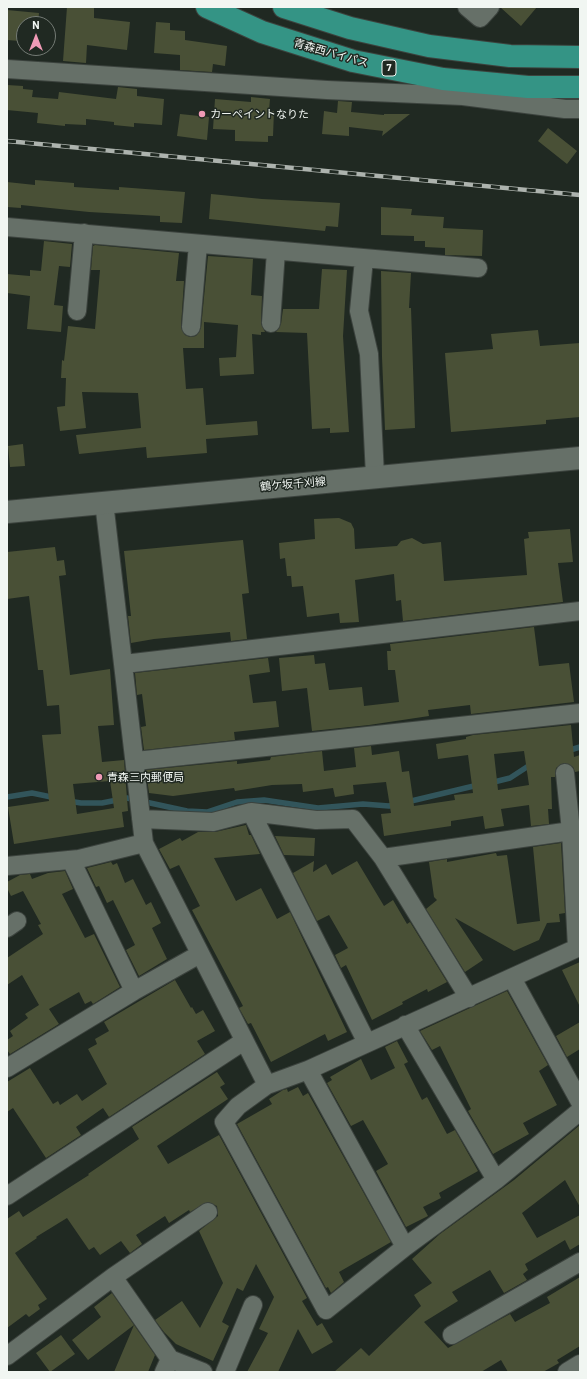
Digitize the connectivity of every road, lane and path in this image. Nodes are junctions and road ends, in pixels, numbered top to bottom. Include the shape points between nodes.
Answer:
1 (206, 7) edge
2 (284, 7) edge
3 (467, 7) edge
4 (490, 7) edge
5 (580, 57) edge
6 (7, 69) edge
7 (580, 87) edge
8 (580, 108) edge
9 (7, 226) edge
10 (84, 234) junction
11 (198, 244) junction
12 (276, 251) junction
13 (364, 259) junction
14 (478, 268) dead end
15 (77, 311) dead end
16 (271, 323) dead end
17 (191, 326) dead end
18 (580, 458) edge
19 (375, 476) junction
20 (104, 502) junction
21 (7, 512) edge
22 (580, 611) edge
23 (124, 664) junction
24 (580, 712) edge
25 (136, 760) junction
26 (565, 773) dead end
27 (140, 806) junction
28 (251, 812) junction
29 (571, 831) junction
30 (144, 844) junction
31 (383, 858) junction
32 (71, 860) junction
33 (7, 866) edge
34 (200, 954) junction
35 (512, 978) junction
36 (134, 991) junction
37 (469, 998) junction
38 (405, 1025) junction
39 (244, 1042) junction
40 (367, 1043) junction
41 (7, 1068) edge
42 (308, 1070) junction
43 (267, 1085) junction
44 (580, 1102) edge
45 (580, 1111) edge
46 (496, 1180) junction
47 (7, 1196) edge
48 (208, 1212) dead end
49 (405, 1246) junction
50 (580, 1262) edge
51 (113, 1277) junction
52 (253, 1305) dead end
53 (452, 1335) dead end
54 (7, 1356) edge
55 (580, 1364) edge
56 (167, 1365) edge
57 (203, 1372) edge
58 (225, 1372) edge
59 (567, 1372) edge

1 - 7 highway, 青森西バイパス / 7 via 262,32 353,61 443,79 528,87
2 - 5 highway via 350,28 429,46 510,56
3 - 4 street via 480,18
6 - 8 street via 327,90 463,96 565,109
9 - 10 street
10 - 11 street
10 - 15 street
11 - 12 street
11 - 17 street
12 - 13 street
12 - 16 street
13 - 14 street
13 - 19 street via 359,311 369,354
18 - 19 main road, 鶴ケ坂千刈線
19 - 20 main road, 鶴ケ坂千刈線
20 - 21 main road, 鶴ケ坂千刈線
20 - 23 street
22 - 23 street
23 - 25 street
24 - 25 street
25 - 27 street
26 - 29 street
27 - 28 street via 213,822
27 - 30 street
28 - 31 street via 316,820 353,819
28 - 40 street
29 - 31 street
29 - 35 street via 577,948
30 - 32 street
30 - 34 street
31 - 37 street
32 - 33 street
32 - 36 street
34 - 36 street
34 - 39 street
35 - 37 street
35 - 44 street
36 - 41 street
37 - 38 street
38 - 40 street
38 - 46 street
39 - 43 street
39 - 47 street
40 - 42 street
42 - 43 street
42 - 49 street
43 - 49 street via 238,1106 224,1122 326,1310
45 - 46 street
46 - 49 street
48 - 51 street
50 - 53 street
51 - 54 street
51 - 56 street
52 - 58 street
55 - 59 street
56 - 57 street

